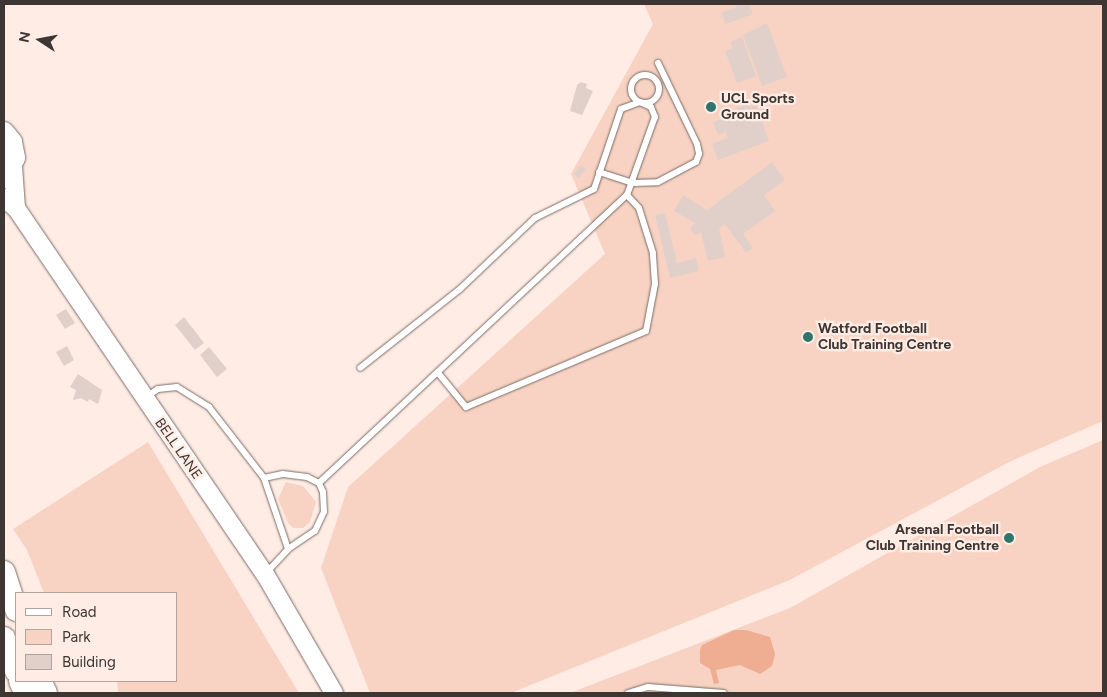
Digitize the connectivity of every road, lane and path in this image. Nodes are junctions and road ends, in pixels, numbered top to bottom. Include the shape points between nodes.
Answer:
1 (658, 63) dead end
2 (640, 102) junction
3 (4, 132) edge
4 (9, 172) edge
5 (599, 172) junction
6 (633, 183) junction
7 (627, 195) junction
8 (10, 203) edge
9 (360, 368) dead end
10 (439, 374) junction
11 (143, 399) junction
12 (264, 478) junction
13 (319, 483) junction
14 (288, 549) junction
15 (4, 572) edge
16 (265, 574) junction
17 (15, 607) edge
18 (4, 638) edge
19 (15, 668) edge
20 (700, 692) edge
21 (334, 693) edge
22 (632, 693) edge
23 (724, 693) edge

1 - 6 lane via 699,154 696,162 658,182
2 - 2 lane via 631,92 632,83 642,74 651,76 658,82 657,96 650,102
2 - 5 lane via 622,109
2 - 6 lane via 651,108 655,117
3 - 4 main road via 15,150
4 - 8 main road, BELL LANE
5 - 6 lane
5 - 9 lane via 594,189 535,218 460,289
6 - 7 lane
7 - 10 lane
7 - 10 lane via 639,208 653,253 655,284 646,332 466,406
8 - 11 main road, BELL LANE
10 - 13 lane
11 - 12 lane via 158,389 177,387 209,407
11 - 16 main road, BELL LANE
12 - 13 lane via 283,474 307,477
12 - 14 lane
13 - 14 lane via 324,501 320,523 303,542
14 - 16 lane
15 - 17 highway
16 - 21 main road, BELL LANE
18 - 19 highway
20 - 22 lane via 648,687
20 - 23 lane

